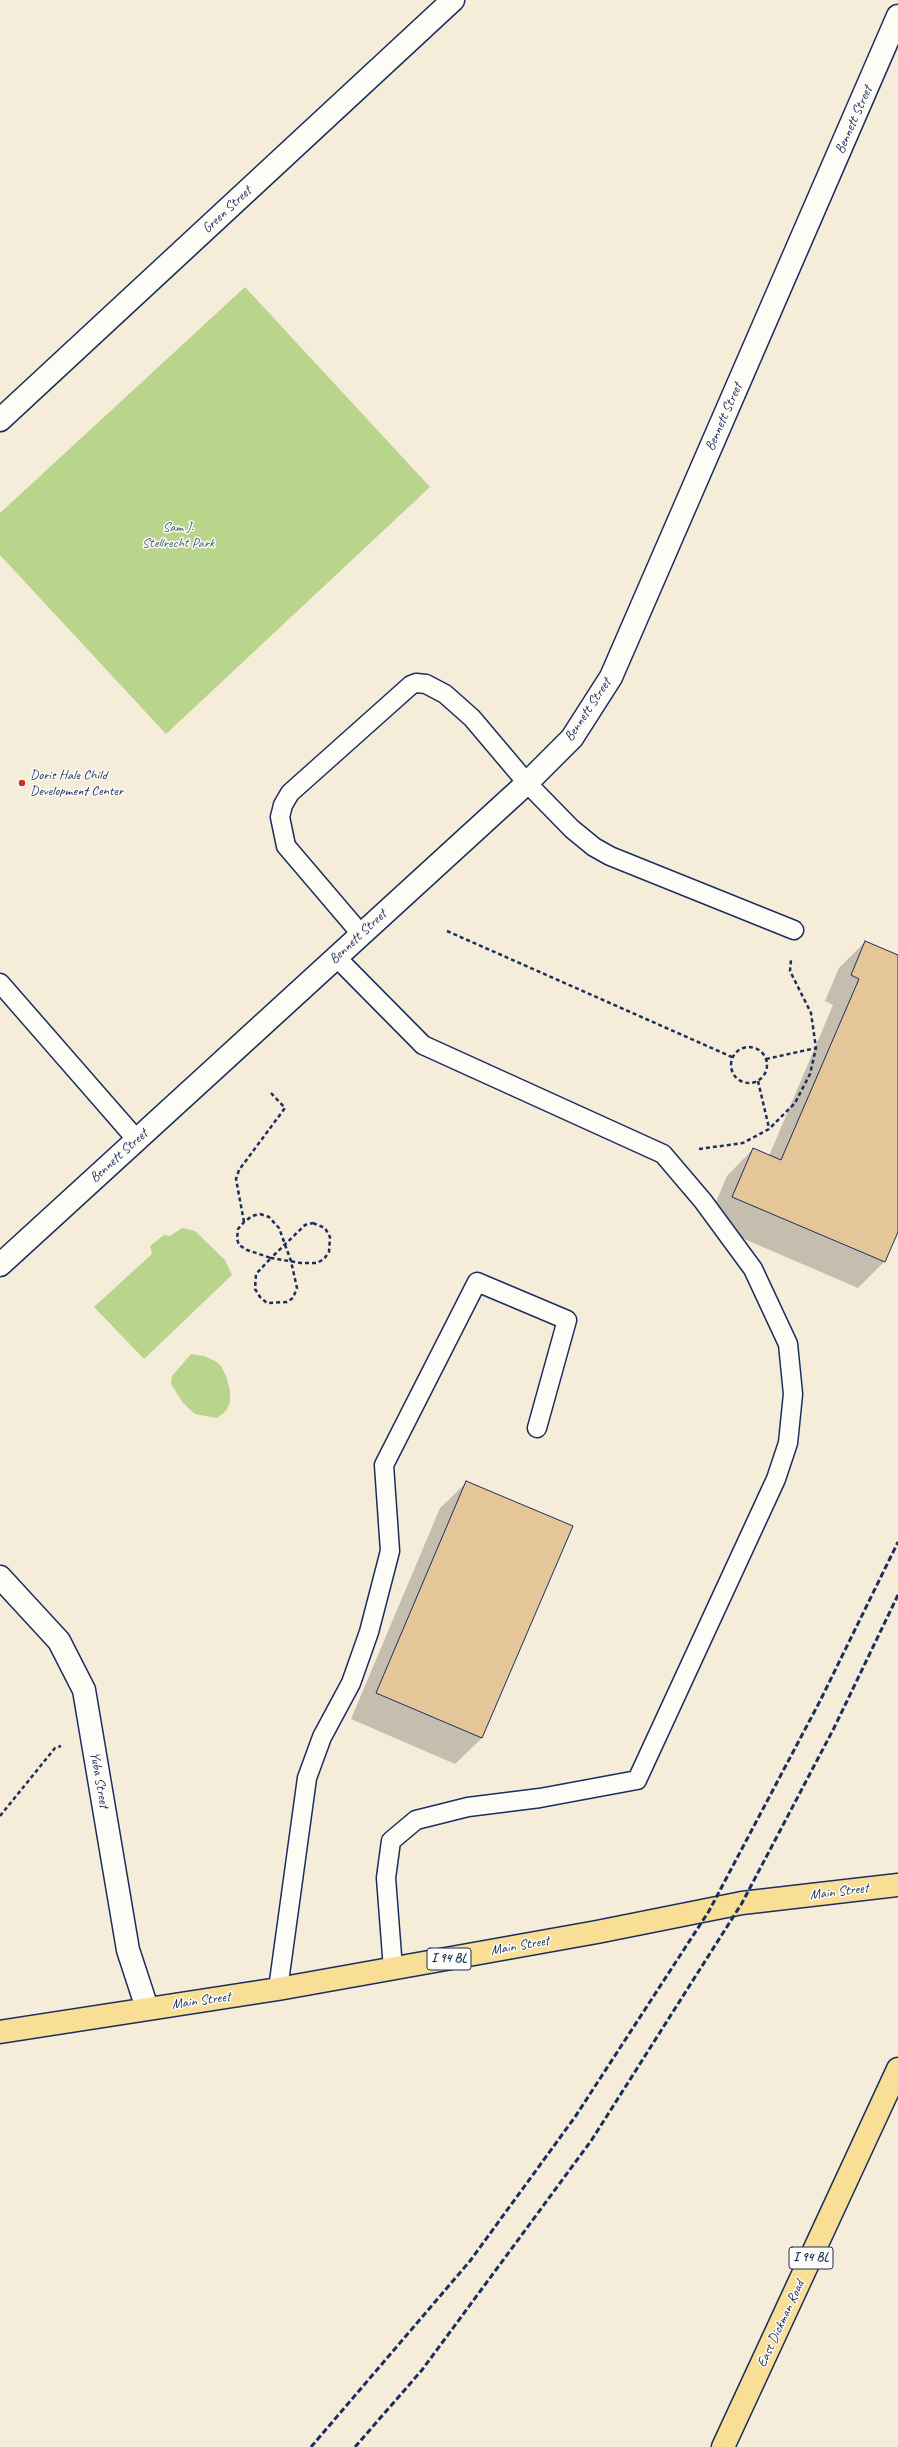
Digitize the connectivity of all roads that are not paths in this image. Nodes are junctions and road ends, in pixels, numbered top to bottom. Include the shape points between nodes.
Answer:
1 (454, 0) edge
2 (898, 16) edge
3 (0, 420) edge
4 (527, 783) junction
5 (794, 930) road end
6 (362, 934) junction
7 (336, 958) junction
8 (0, 983) edge
9 (137, 1140) junction
10 (0, 1265) edge
11 (537, 1428) dead end
12 (0, 1577) edge
13 (898, 1885) edge
14 (393, 1969) junction
15 (278, 1989) junction
16 (147, 2008) junction
17 (0, 2032) edge
18 (898, 2069) edge
19 (723, 2447) edge

1 - 3 street, Green Street
2 - 4 street, Bennett Street via 611,677 572,738
4 - 5 lane via 572,829 605,853
4 - 6 street, Bennett Street
4 - 6 lane via 472,718 445,694 426,684 416,683 410,685 296,788 283,805 280,817 286,846
6 - 7 street, Bennett Street
7 - 9 street, Bennett Street
7 - 14 lane via 422,1044 663,1154 703,1201 753,1269 788,1344 793,1394 788,1443 776,1479 637,1780 540,1798 468,1807 416,1820 391,1841 386,1878
8 - 9 lane
9 - 10 street, Bennett Street
11 - 15 lane via 567,1320 477,1282 384,1465 390,1551 369,1632 351,1683 322,1737 307,1778
12 - 16 street, Yuba Street via 59,1641 84,1690 128,1950
13 - 14 main road, Main Street / I 94 BL via 742,1903 612,1930
14 - 15 main road, Main Street / I 94 BL
15 - 16 main road, Main Street / I 94 BL
16 - 17 main road, Main Street / I 94 BL
18 - 19 main road, East Dickman Road / I 94 BL

